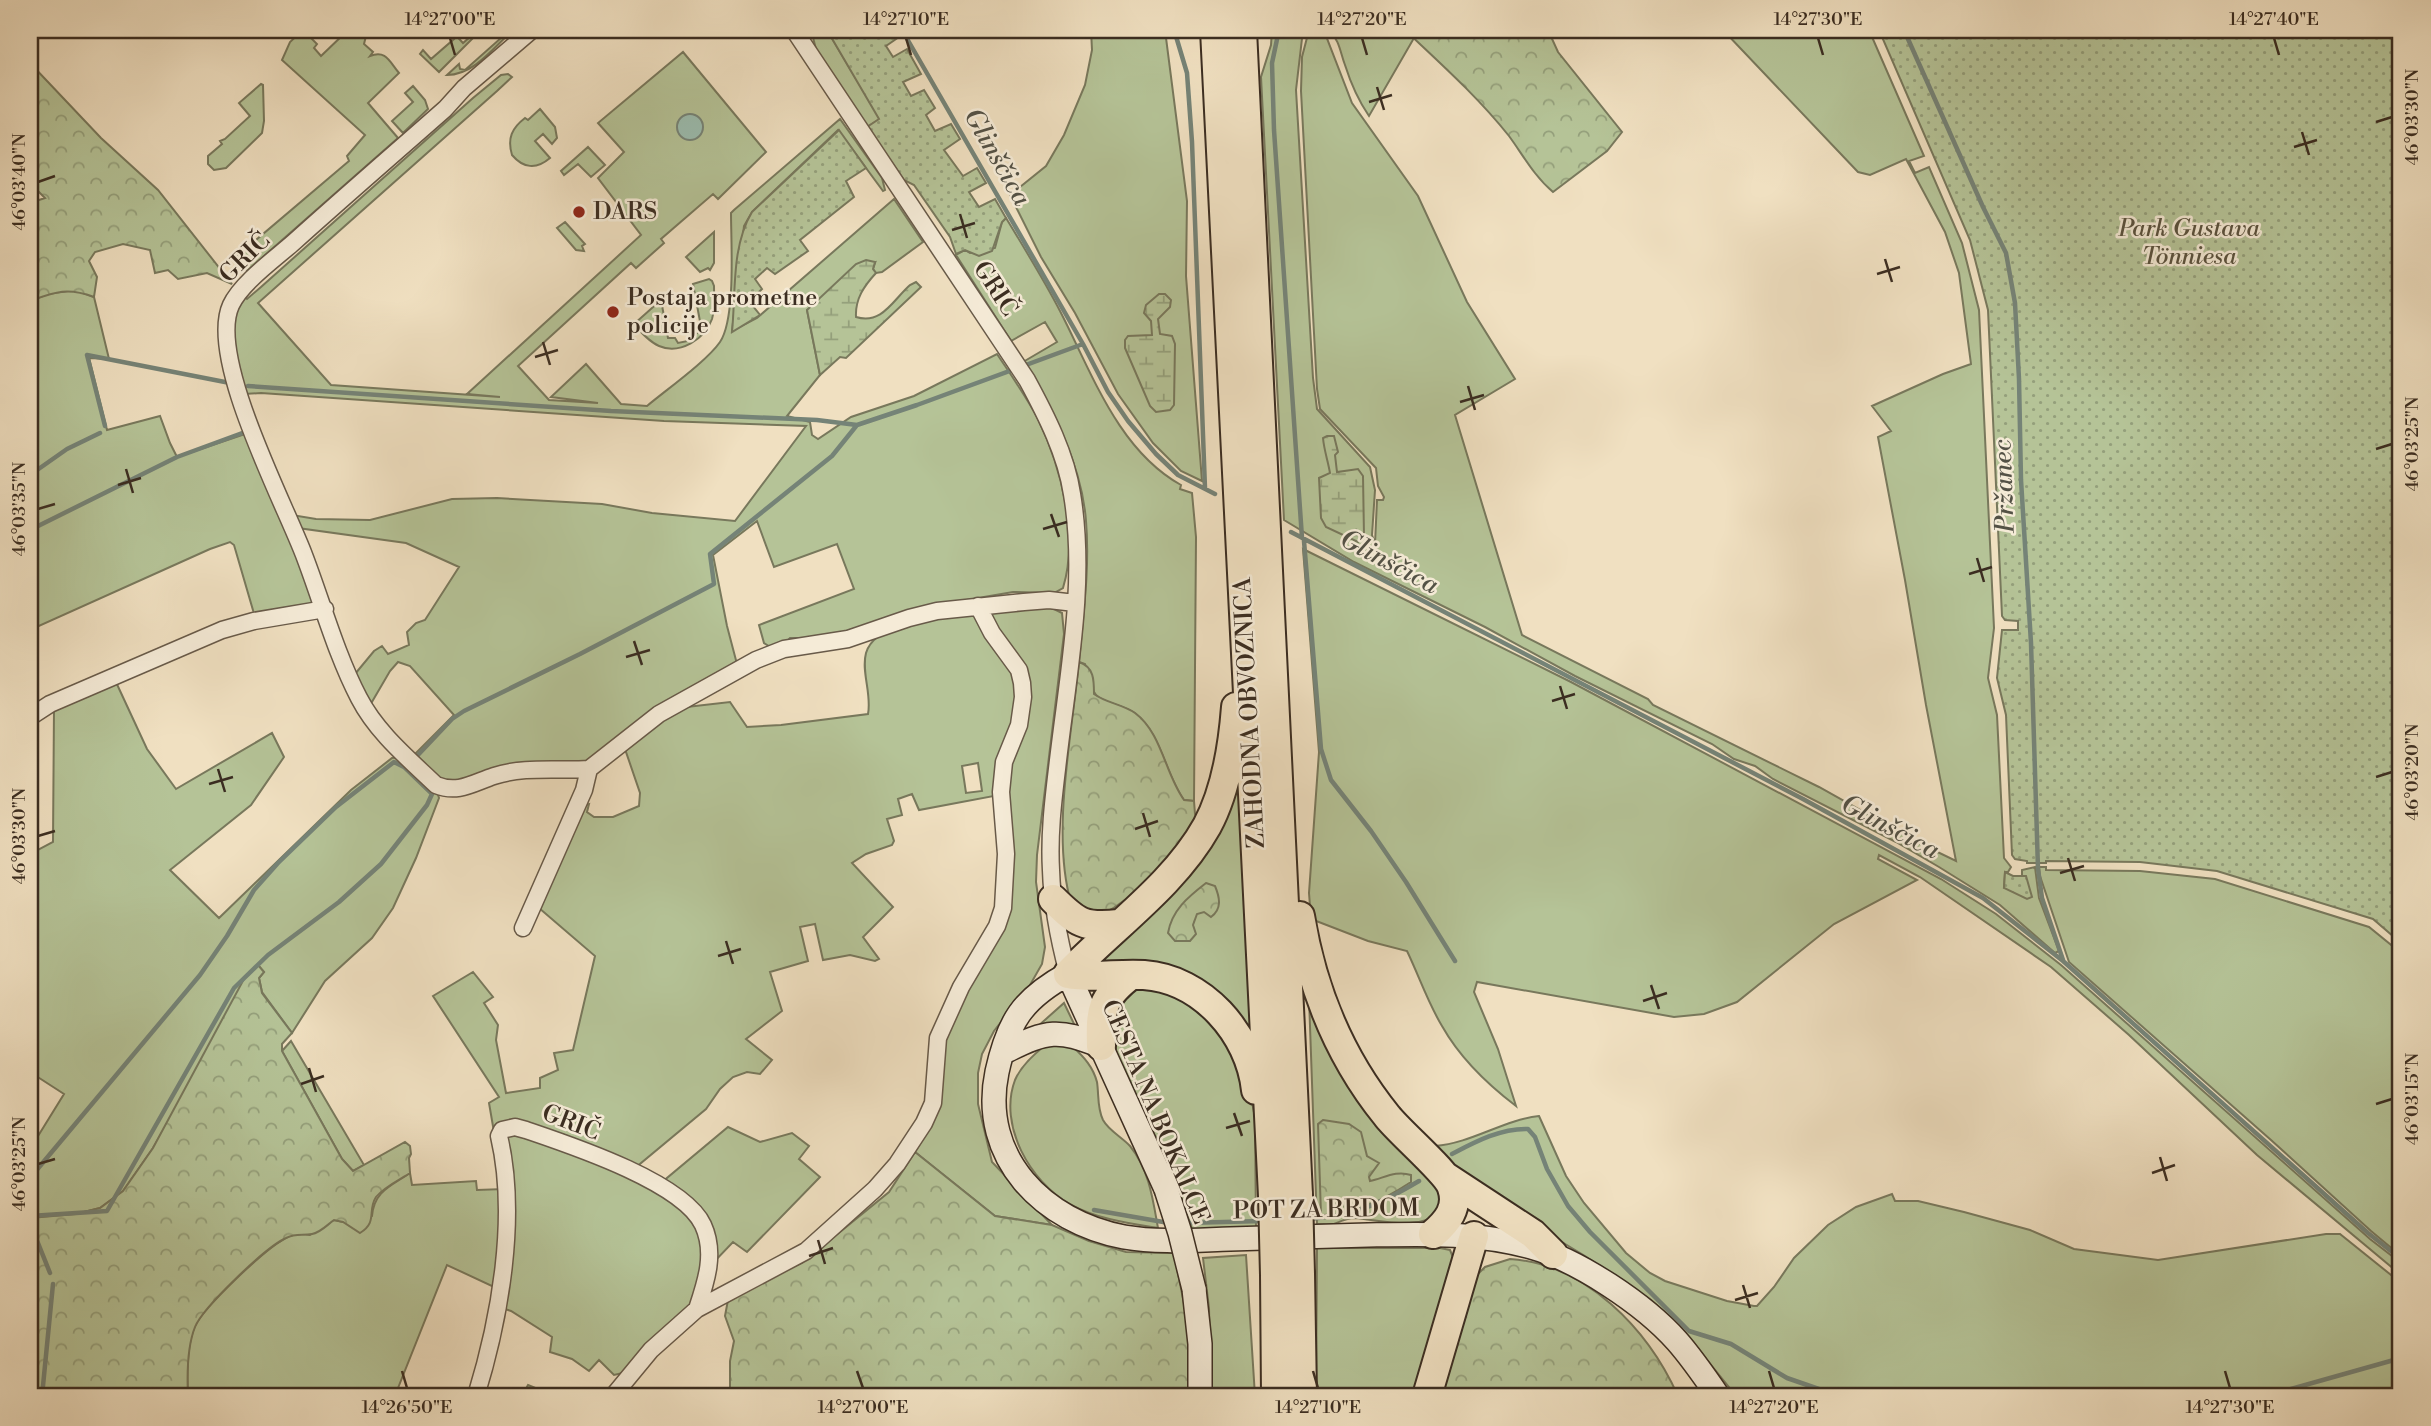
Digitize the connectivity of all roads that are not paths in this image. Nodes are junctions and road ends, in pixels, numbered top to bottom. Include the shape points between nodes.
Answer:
1 (532, 30) edge
2 (794, 30) edge
3 (1216, 30) edge
4 (1242, 30) edge
5 (1075, 603) junction
6 (978, 606) junction
7 (325, 609) junction
8 (1245, 625) junction
9 (30, 717) edge
10 (589, 769) junction
11 (1279, 793) junction
12 (1053, 899) junction
13 (1119, 924) junction
14 (523, 928) dead end
15 (1068, 974) junction
16 (1130, 975) junction
17 (1101, 1046) junction
18 (1003, 1055) junction
19 (1270, 1127) junction
20 (1446, 1177) junction
21 (1285, 1196) junction
22 (1433, 1234) junction
23 (1474, 1236) junction
24 (1553, 1254) junction
25 (1288, 1275) junction
26 (697, 1308) junction
27 (618, 1394) edge
28 (476, 1396) edge
29 (1200, 1396) edge
30 (1276, 1396) edge
31 (1301, 1396) edge
32 (1427, 1396) edge
33 (1718, 1396) edge

1 - 7 street, GRIČ via 273,261 230,307 227,334 231,360 254,442
2 - 5 street, GRIČ via 1014,359 1045,414 1072,490
3 - 8 highway, ZAHODNA OBVOZNICA
4 - 11 highway, ZAHODNA OBVOZNICA
5 - 6 street via 1049,600
5 - 12 street, GRIČ via 1054,801
6 - 10 street via 937,611 848,639 784,649 756,660 659,714
6 - 26 street via 1019,670 1023,697 1019,725 1004,762 1001,792 1006,854 1003,908 938,1038 933,1103 897,1164 806,1251
7 - 9 street via 222,630 61,699
7 - 10 street, GRIČ via 360,700 376,724 436,785 458,789 516,771
8 - 13 highway via 1236,663 1234,732 1211,817 1178,866
8 - 19 highway, ZAHODNA OBVOZNICA
10 - 14 street
11 - 20 highway via 1292,828 1305,943 1327,1015 1375,1100
11 - 21 highway, ZAHODNA OBVOZNICA
12 - 13 highway via 1079,922
12 - 15 street, GRIČ
13 - 15 highway
15 - 16 highway
15 - 17 main road, CESTA NA BOKALCE
15 - 18 main road
16 - 17 highway via 1105,1002
16 - 19 highway via 1155,976 1184,986 1223,1017 1244,1048 1257,1104
17 - 18 main road via 1058,1033 1028,1040
17 - 29 main road, CESTA NA BOKALCE, bridge via 1166,1189 1180,1233 1194,1289
18 - 22 main road, POT ZA BRDOM via 995,1102 1006,1156 1037,1196 1078,1223 1125,1237 1170,1240
19 - 21 highway, ZAHODNA OBVOZNICA
20 - 22 highway via 1453,1188 1453,1208 1446,1223
20 - 24 highway via 1533,1234
21 - 25 highway, ZAHODNA OBVOZNICA, bridge
22 - 23 main road, POT ZA BRDOM
23 - 24 main road, POT ZA BRDOM
23 - 32 highway
24 - 33 main road, POT ZA BRDOM via 1596,1277 1658,1323
25 - 30 highway, ZAHODNA OBVOZNICA
25 - 31 highway, ZAHODNA OBVOZNICA
26 - 27 street via 651,1350
26 - 28 street, GRIČ via 710,1264 703,1225 675,1195 590,1154 526,1130 502,1130 499,1136 508,1200 503,1262 497,1314

